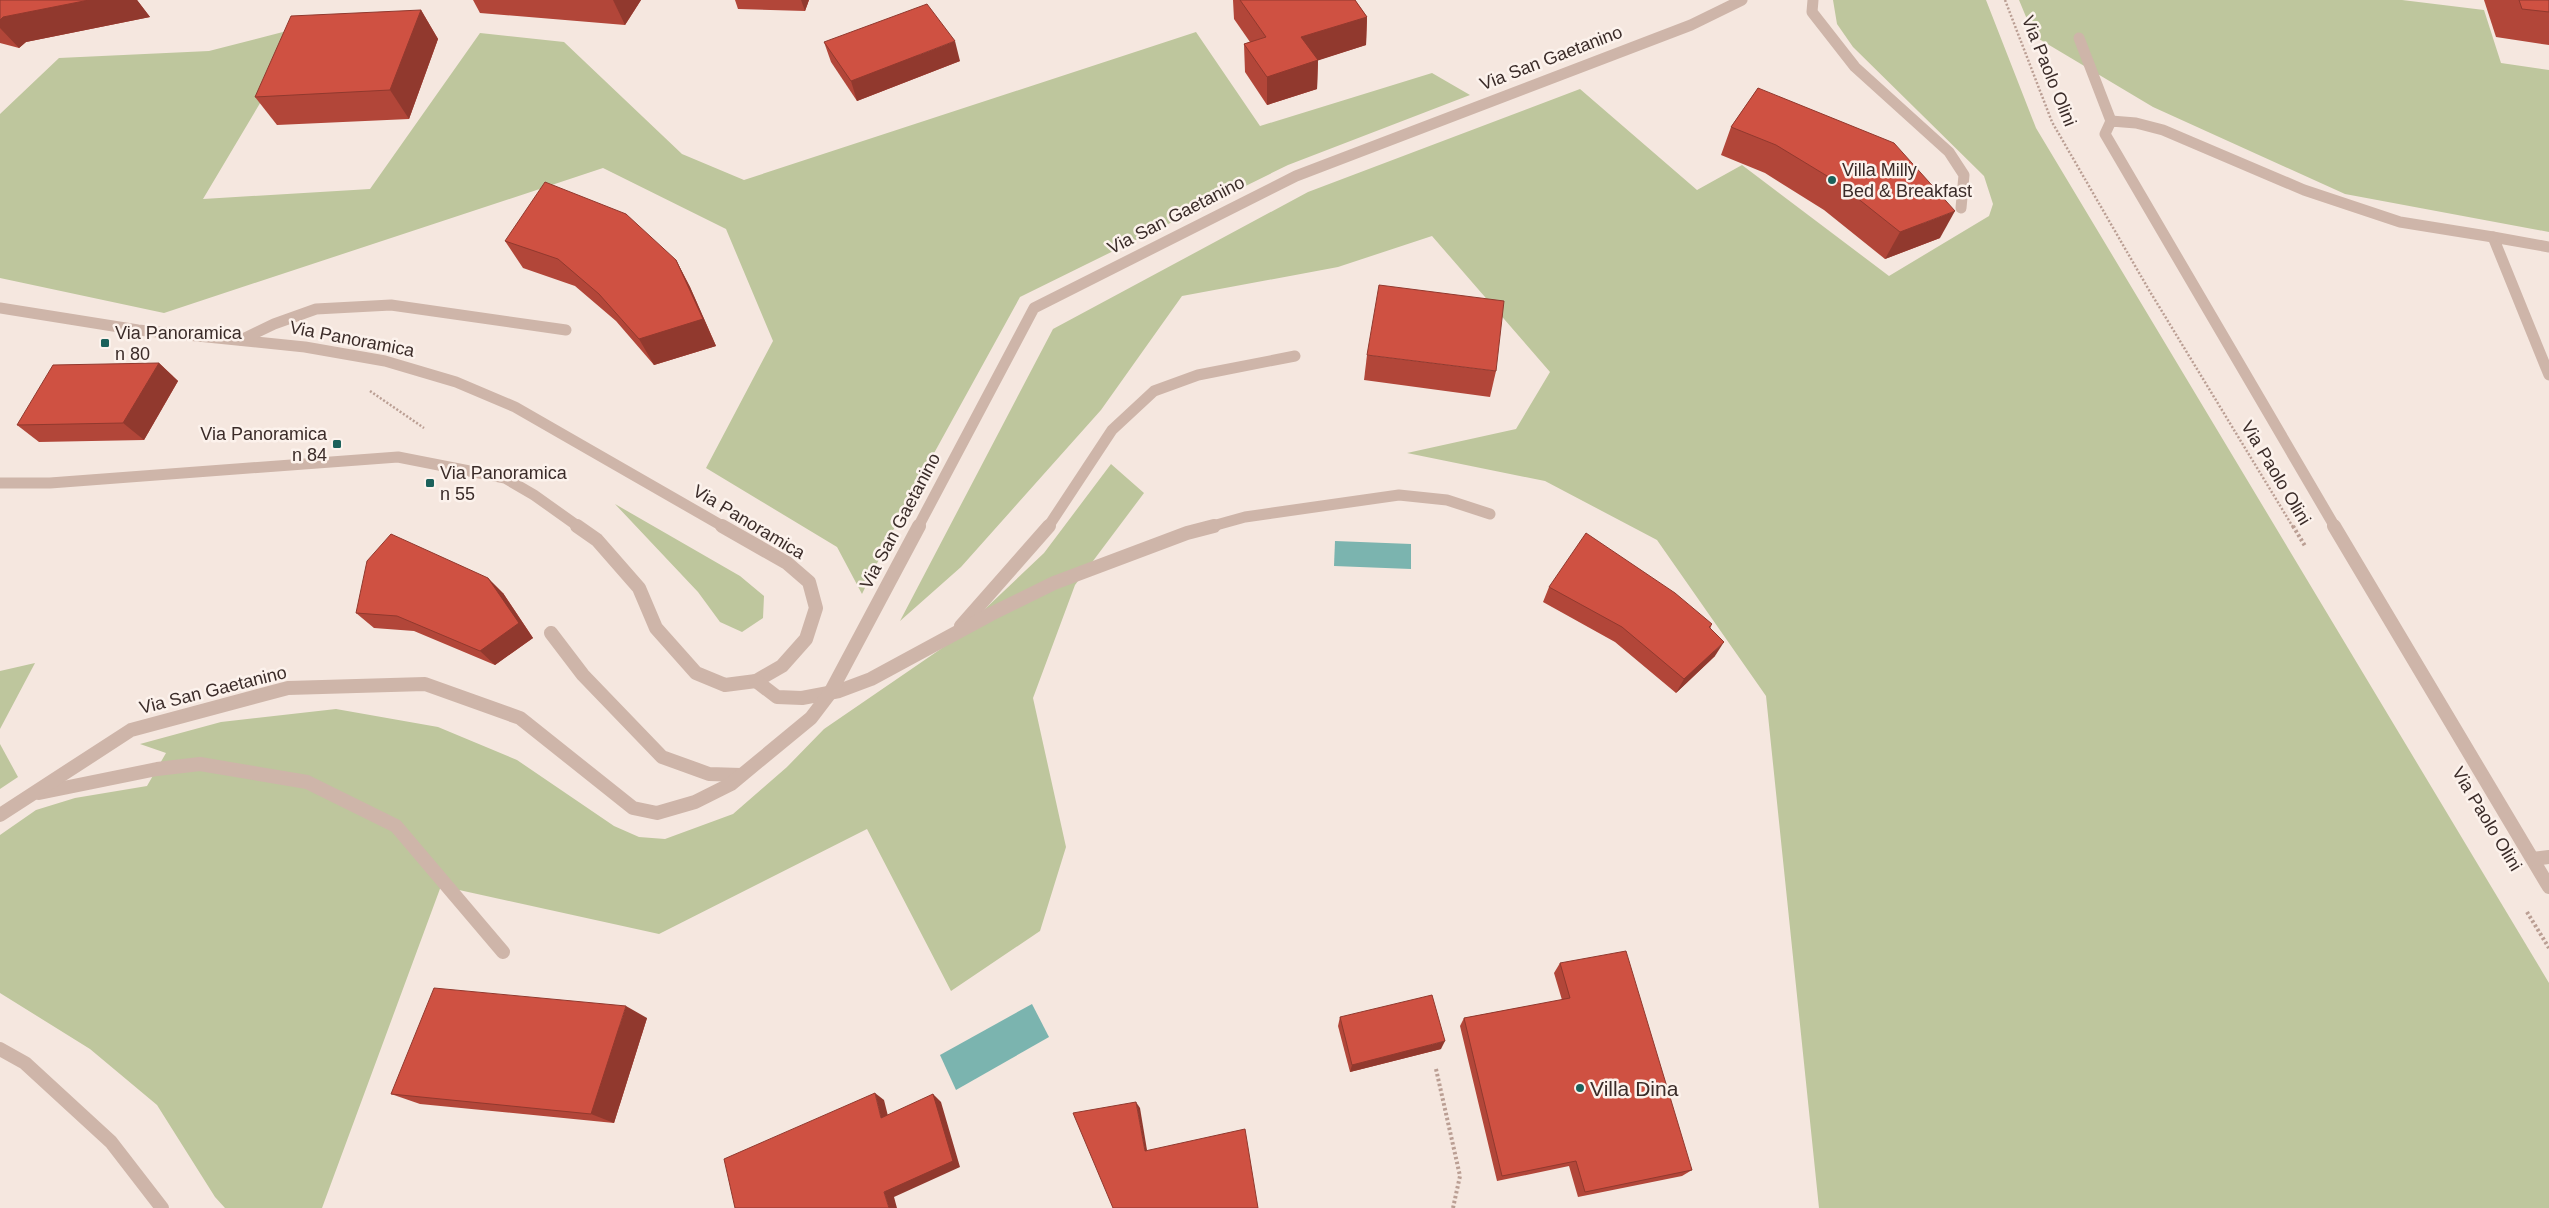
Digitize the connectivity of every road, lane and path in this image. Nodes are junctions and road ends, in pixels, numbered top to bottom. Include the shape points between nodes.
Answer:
1 (1742, 0) edge
2 (1813, 0) edge
3 (2005, 0) edge
4 (2078, 38) dead end
5 (2111, 121) junction
6 (1961, 208) dead end
7 (2493, 237) junction
8 (2549, 247) edge
9 (0, 308) edge
10 (566, 330) dead end
11 (241, 340) junction
12 (1295, 356) dead end
13 (2549, 375) edge
14 (0, 483) edge
15 (1490, 514) dead end
16 (2308, 551) dead end
17 (551, 633) dead end
18 (955, 634) junction
19 (756, 681) junction
20 (830, 693) junction
21 (741, 775) junction
22 (31, 795) junction
23 (0, 815) edge
24 (2549, 857) edge
25 (2533, 859) junction
26 (2549, 887) edge
27 (2523, 906) dead end
28 (2549, 948) edge
29 (503, 952) dead end
30 (0, 1048) edge
31 (1436, 1069) dead end
32 (162, 1208) edge
33 (1453, 1208) edge

1 - 20 street, Via San Gaetanino via 1690,25 1296,176 1034,308
2 - 6 street via 1812,12 1855,67 1949,152 1964,175
3 - 16 path, Via Paolo Olini via 2052,122 2149,290
4 - 5 street
5 - 7 street via 2136,122 2163,130 2304,190 2400,222
5 - 25 street via 2105,134 2112,147
7 - 8 street
7 - 13 street
9 - 11 street, Via Panoramica via 138,330
10 - 11 street via 391,305 316,309
11 - 19 street, Via Panoramica via 385,361 456,382 515,407 787,563 809,582 816,608 806,639 782,666
12 - 18 street via 1198,375 1154,391 1112,430 1044,533
14 - 19 street, Via Panoramica via 50,483 398,457 505,478 597,540 639,588 656,628 696,673 725,685
15 - 18 street via 1447,500 1399,495 1245,517 1187,533 1054,583
17 - 21 street via 583,675 662,757 710,774
18 - 20 street via 872,679
19 - 20 street via 777,697 802,698
20 - 21 street, Via San Gaetanino via 811,718
21 - 22 street, Via San Gaetanino via 731,784 694,802 657,813 633,808 520,718 425,684 288,688 131,730
22 - 23 street, Via San Gaetanino
22 - 29 street via 157,769 200,764 308,782 396,826
24 - 25 street
25 - 26 street
27 - 28 path
30 - 32 street via 25,1063 112,1142
31 - 33 path via 1460,1176

